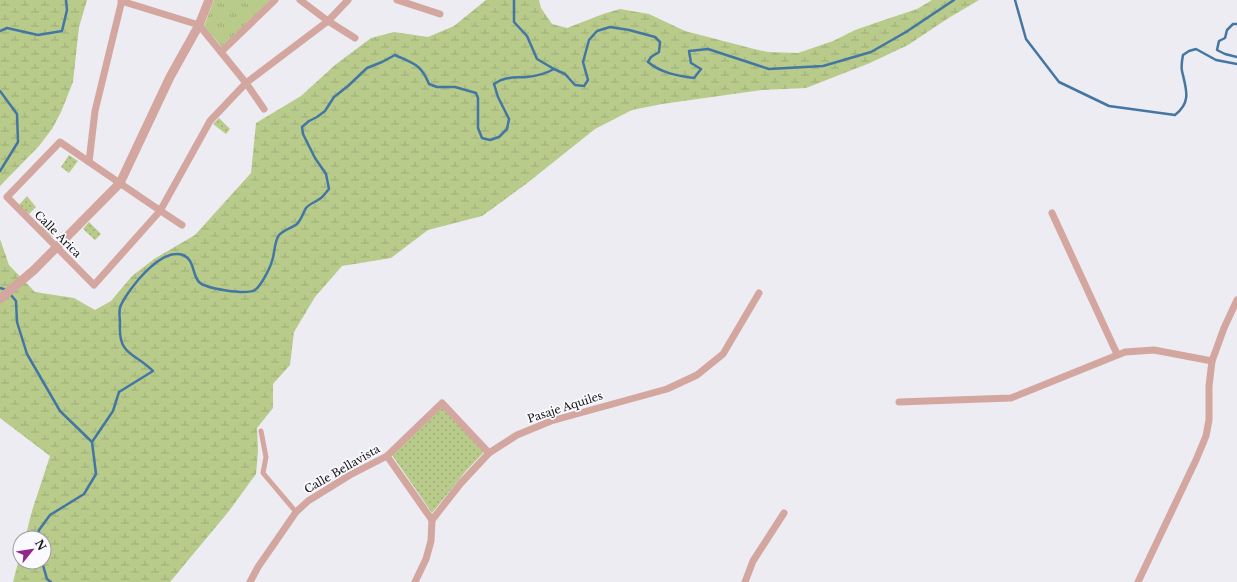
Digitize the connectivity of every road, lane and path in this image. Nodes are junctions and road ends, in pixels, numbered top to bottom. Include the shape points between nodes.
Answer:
1 (209, 0) edge
2 (275, 0) edge
3 (300, 0) edge
4 (348, 0) edge
5 (397, 0) edge
6 (122, 1) edge
7 (440, 14) dead end
8 (328, 21) junction
9 (199, 25) junction
10 (355, 38) dead end
11 (221, 52) junction
12 (246, 83) junction
13 (264, 109) dead end
14 (89, 162) junction
15 (120, 183) junction
16 (160, 211) junction
17 (1052, 213) dead end
18 (182, 225) dead end
19 (57, 248) junction
20 (760, 293) dead end
21 (0, 299) edge
22 (1237, 300) edge
23 (1117, 354) junction
24 (1212, 361) junction
25 (899, 402) dead end
26 (261, 431) dead end
27 (489, 453) junction
28 (387, 456) junction
29 (296, 512) junction
30 (784, 513) dead end
31 (432, 520) junction
32 (250, 582) edge
33 (415, 582) edge
34 (745, 582) edge
35 (1138, 582) edge

1 - 9 street
2 - 11 street
3 - 8 street
4 - 8 street
5 - 7 street
6 - 9 street
6 - 14 street via 95,111
8 - 10 street
8 - 12 street
9 - 11 street
9 - 15 street via 170,77
11 - 12 street
12 - 13 street
12 - 16 street via 210,121
14 - 15 street
14 - 19 street, Calle Arica via 60,142 7,197
15 - 16 street
15 - 19 street
16 - 18 street
16 - 19 street, Calle Arica via 94,285
17 - 23 street
19 - 21 street
20 - 27 street, Pasaje Aquiles via 722,354 697,376 667,389 552,421 517,435
22 - 24 street
23 - 24 street via 1154,350
23 - 25 street via 1011,398
24 - 35 street via 1206,436
26 - 29 street via 266,457 263,473
27 - 28 street, Calle Bellavista via 442,403
27 - 31 street, Pasaje Aquiles
28 - 29 street, Calle Bellavista via 350,474 308,501
28 - 31 street
29 - 32 street, Calle Bellavista
30 - 34 street via 753,561
31 - 33 street via 431,541

